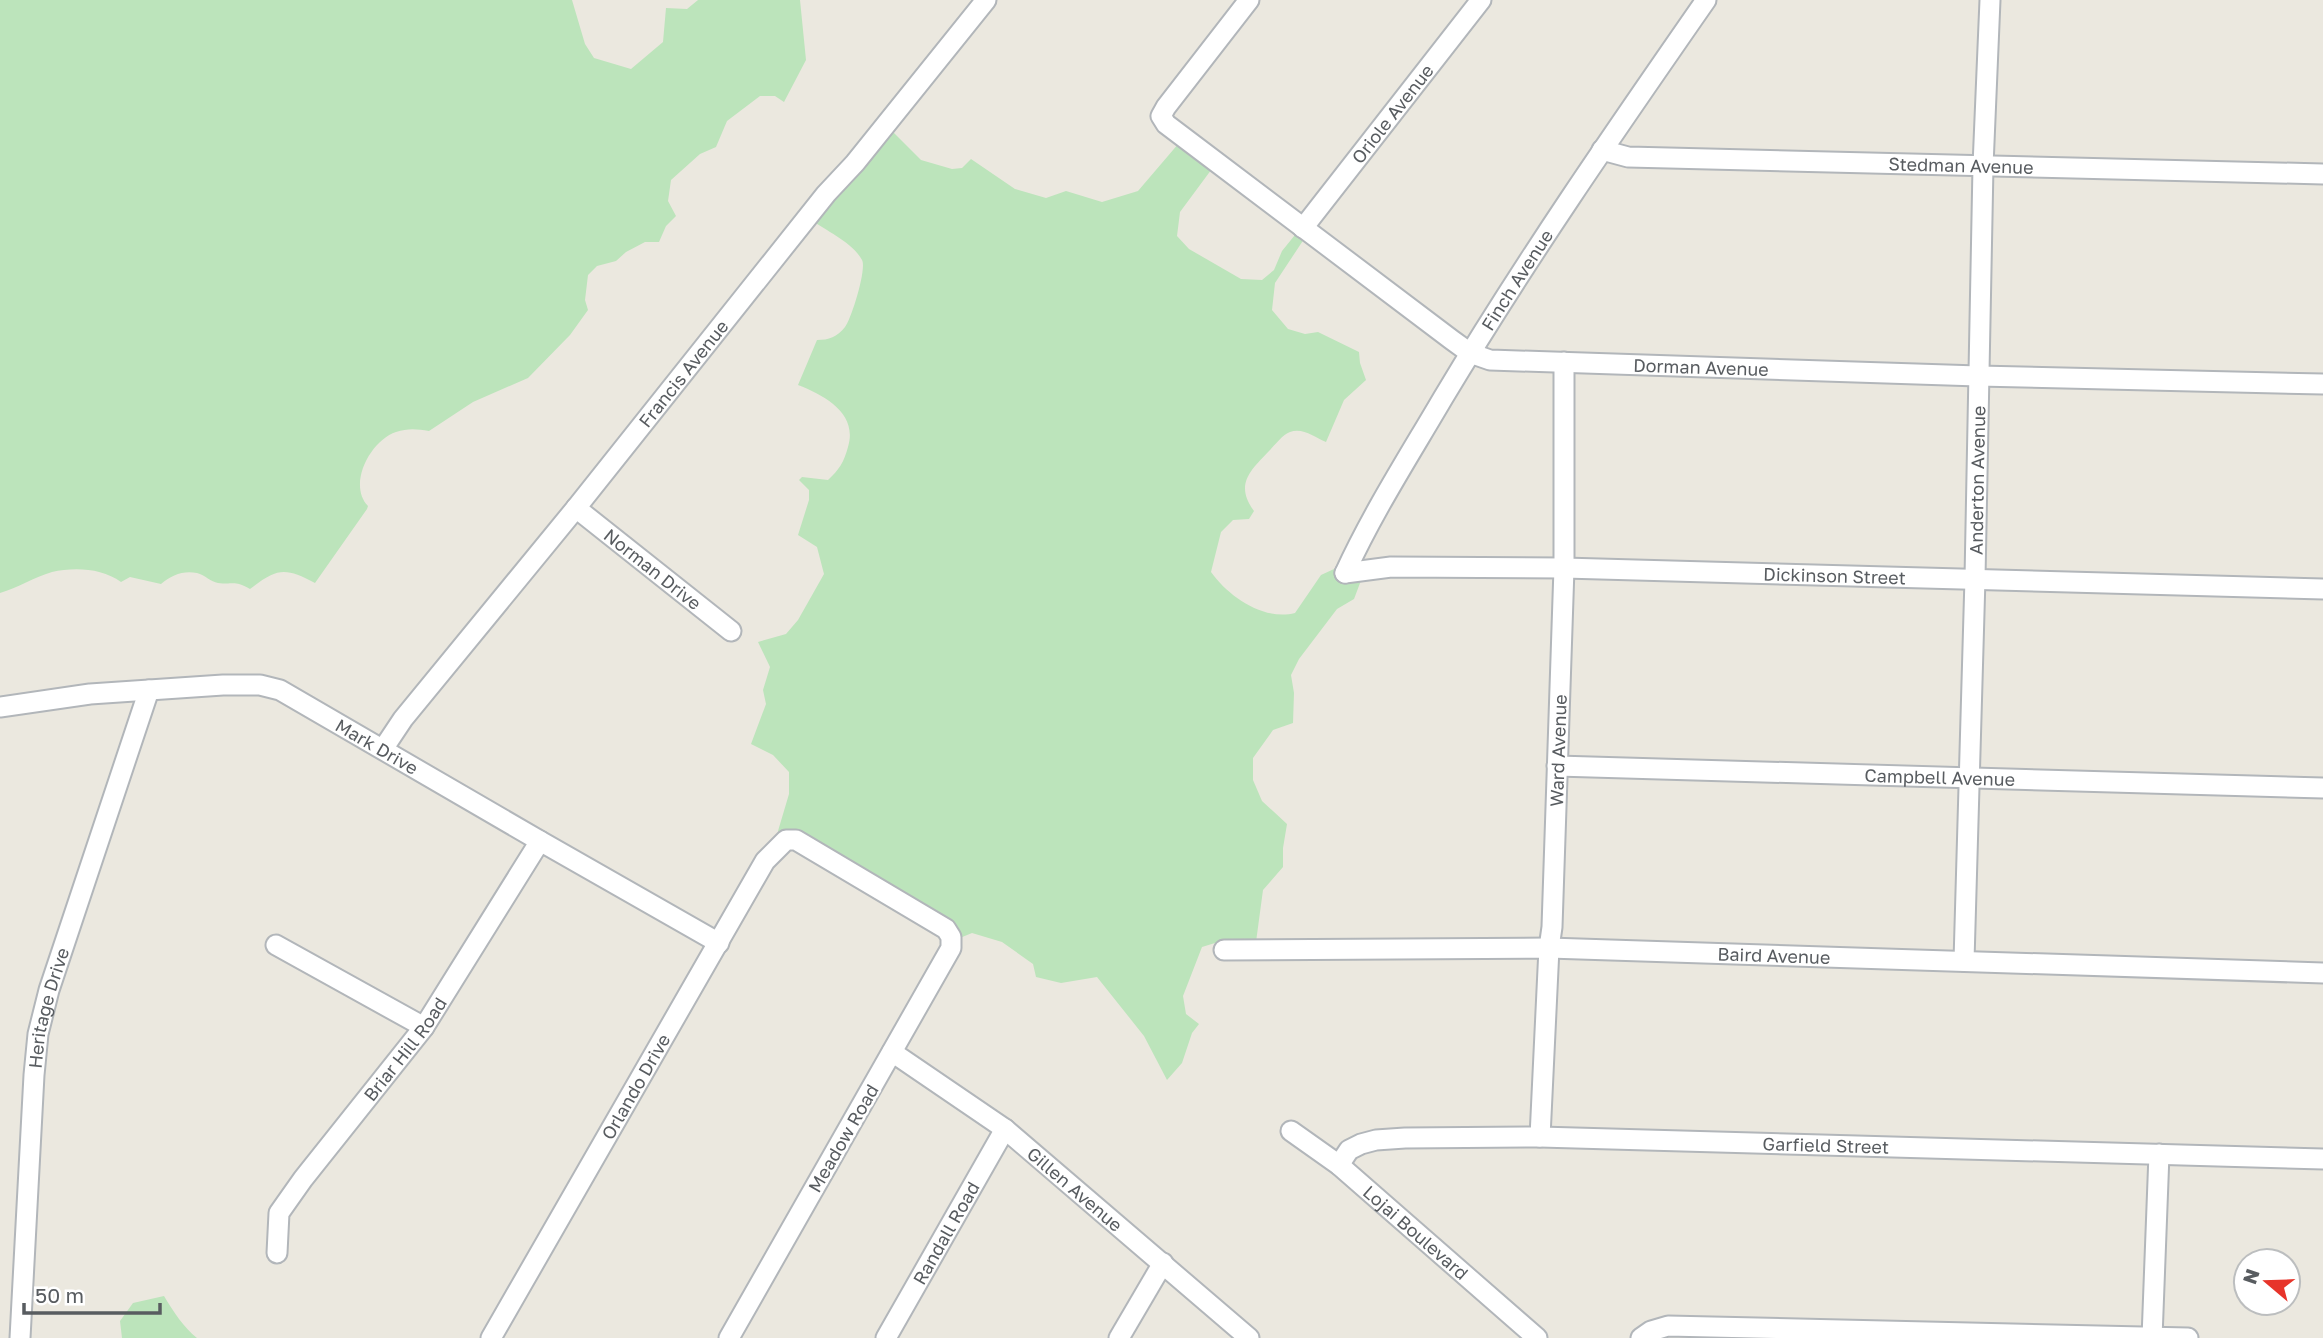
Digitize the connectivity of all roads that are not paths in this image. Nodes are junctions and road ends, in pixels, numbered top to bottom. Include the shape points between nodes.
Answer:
1 (986, 0) edge
2 (1250, 0) edge
3 (1481, 0) edge
4 (1706, 0) edge
5 (1990, 0) edge
6 (1602, 150) junction
7 (1983, 166) junction
8 (2323, 174) edge
9 (1303, 228) junction
10 (1470, 353) junction
11 (1564, 362) junction
12 (1978, 376) junction
13 (2323, 384) edge
14 (576, 508) junction
15 (1564, 568) junction
16 (1345, 573) joint
17 (1975, 578) junction
18 (2323, 589) edge
19 (731, 631) dead end
20 (149, 690) junction
21 (0, 708) edge
22 (383, 749) junction
23 (1557, 766) junction
24 (1970, 777) junction
25 (2323, 788) edge
26 (786, 840) joint
27 (540, 841) junction
28 (719, 943) junction
29 (276, 945) dead end
30 (1549, 948) junction
31 (1224, 950) dead end
32 (1964, 961) junction
33 (2323, 973) edge
34 (424, 1027) junction
35 (892, 1052) junction
36 (1005, 1129) junction
37 (1291, 1131) dead end
38 (1540, 1138) junction
39 (2159, 1154) junction
40 (2323, 1159) edge
41 (1339, 1165) junction
42 (276, 1253) dead end
43 (1163, 1263) junction
44 (2152, 1337) edge
45 (20, 1338) edge
46 (491, 1338) edge
47 (729, 1338) edge
48 (886, 1338) edge
49 (1119, 1338) edge
50 (1249, 1338) edge
51 (1537, 1338) edge
52 (1641, 1338) edge
53 (2188, 1338) edge

1 - 14 street, Francis Avenue
2 - 9 street, Dorman Avenue via 1161,116
3 - 9 street, Oriole Avenue
4 - 6 street, Finch Avenue
5 - 7 street, Anderton Avenue
6 - 7 street, Stedman Avenue via 1629,157
6 - 10 street, Finch Avenue
7 - 8 street, Stedman Avenue
7 - 12 street, Anderton Avenue
9 - 10 street, Dorman Avenue
10 - 11 street, Dorman Avenue via 1490,360
10 - 16 street, Finch Avenue via 1367,526
11 - 12 street, Dorman Avenue
11 - 15 street, Ward Avenue
12 - 13 street, Dorman Avenue
12 - 17 street, Anderton Avenue
14 - 19 street, Norman Drive
14 - 22 street, Francis Avenue
15 - 16 street, Dickinson Street via 1391,567
15 - 17 street, Dickinson Street
15 - 23 street, Ward Avenue
17 - 18 street, Dickinson Street
17 - 24 street, Anderton Avenue
20 - 21 street, Mark Drive
20 - 22 street, Mark Drive via 260,685 281,690
20 - 45 street, Heritage Drive via 38,1034
22 - 27 street, Mark Drive
23 - 24 street, Campbell Avenue
23 - 30 street, Ward Avenue
24 - 25 street, Campbell Avenue
24 - 32 street, Anderton Avenue
26 - 28 street, Orlando Drive via 765,861
26 - 35 street, Meadow Road via 796,840 946,929 951,937 951,948
27 - 28 street, Mark Drive
27 - 34 street, Briar Hill Road
28 - 46 street, Orlando Drive
29 - 34 street
30 - 31 street, Baird Avenue
30 - 32 street, Baird Avenue
30 - 38 street, Ward Avenue
32 - 33 street, Baird Avenue
34 - 42 street, Briar Hill Road via 279,1213
35 - 36 street, Gillen Avenue
35 - 47 street, Meadow Road
36 - 43 street, Gillen Avenue
36 - 48 street, Randall Road
37 - 41 street, Lojai Boulevard
38 - 39 street, Garfield Street
38 - 41 street, Garfield Street via 1376,1140 1349,1150
39 - 40 street, Garfield Street
39 - 44 street
41 - 51 street, Lojai Boulevard
43 - 49 street
43 - 50 street, Gillen Avenue
44 - 52 street via 1668,1326
44 - 53 street

